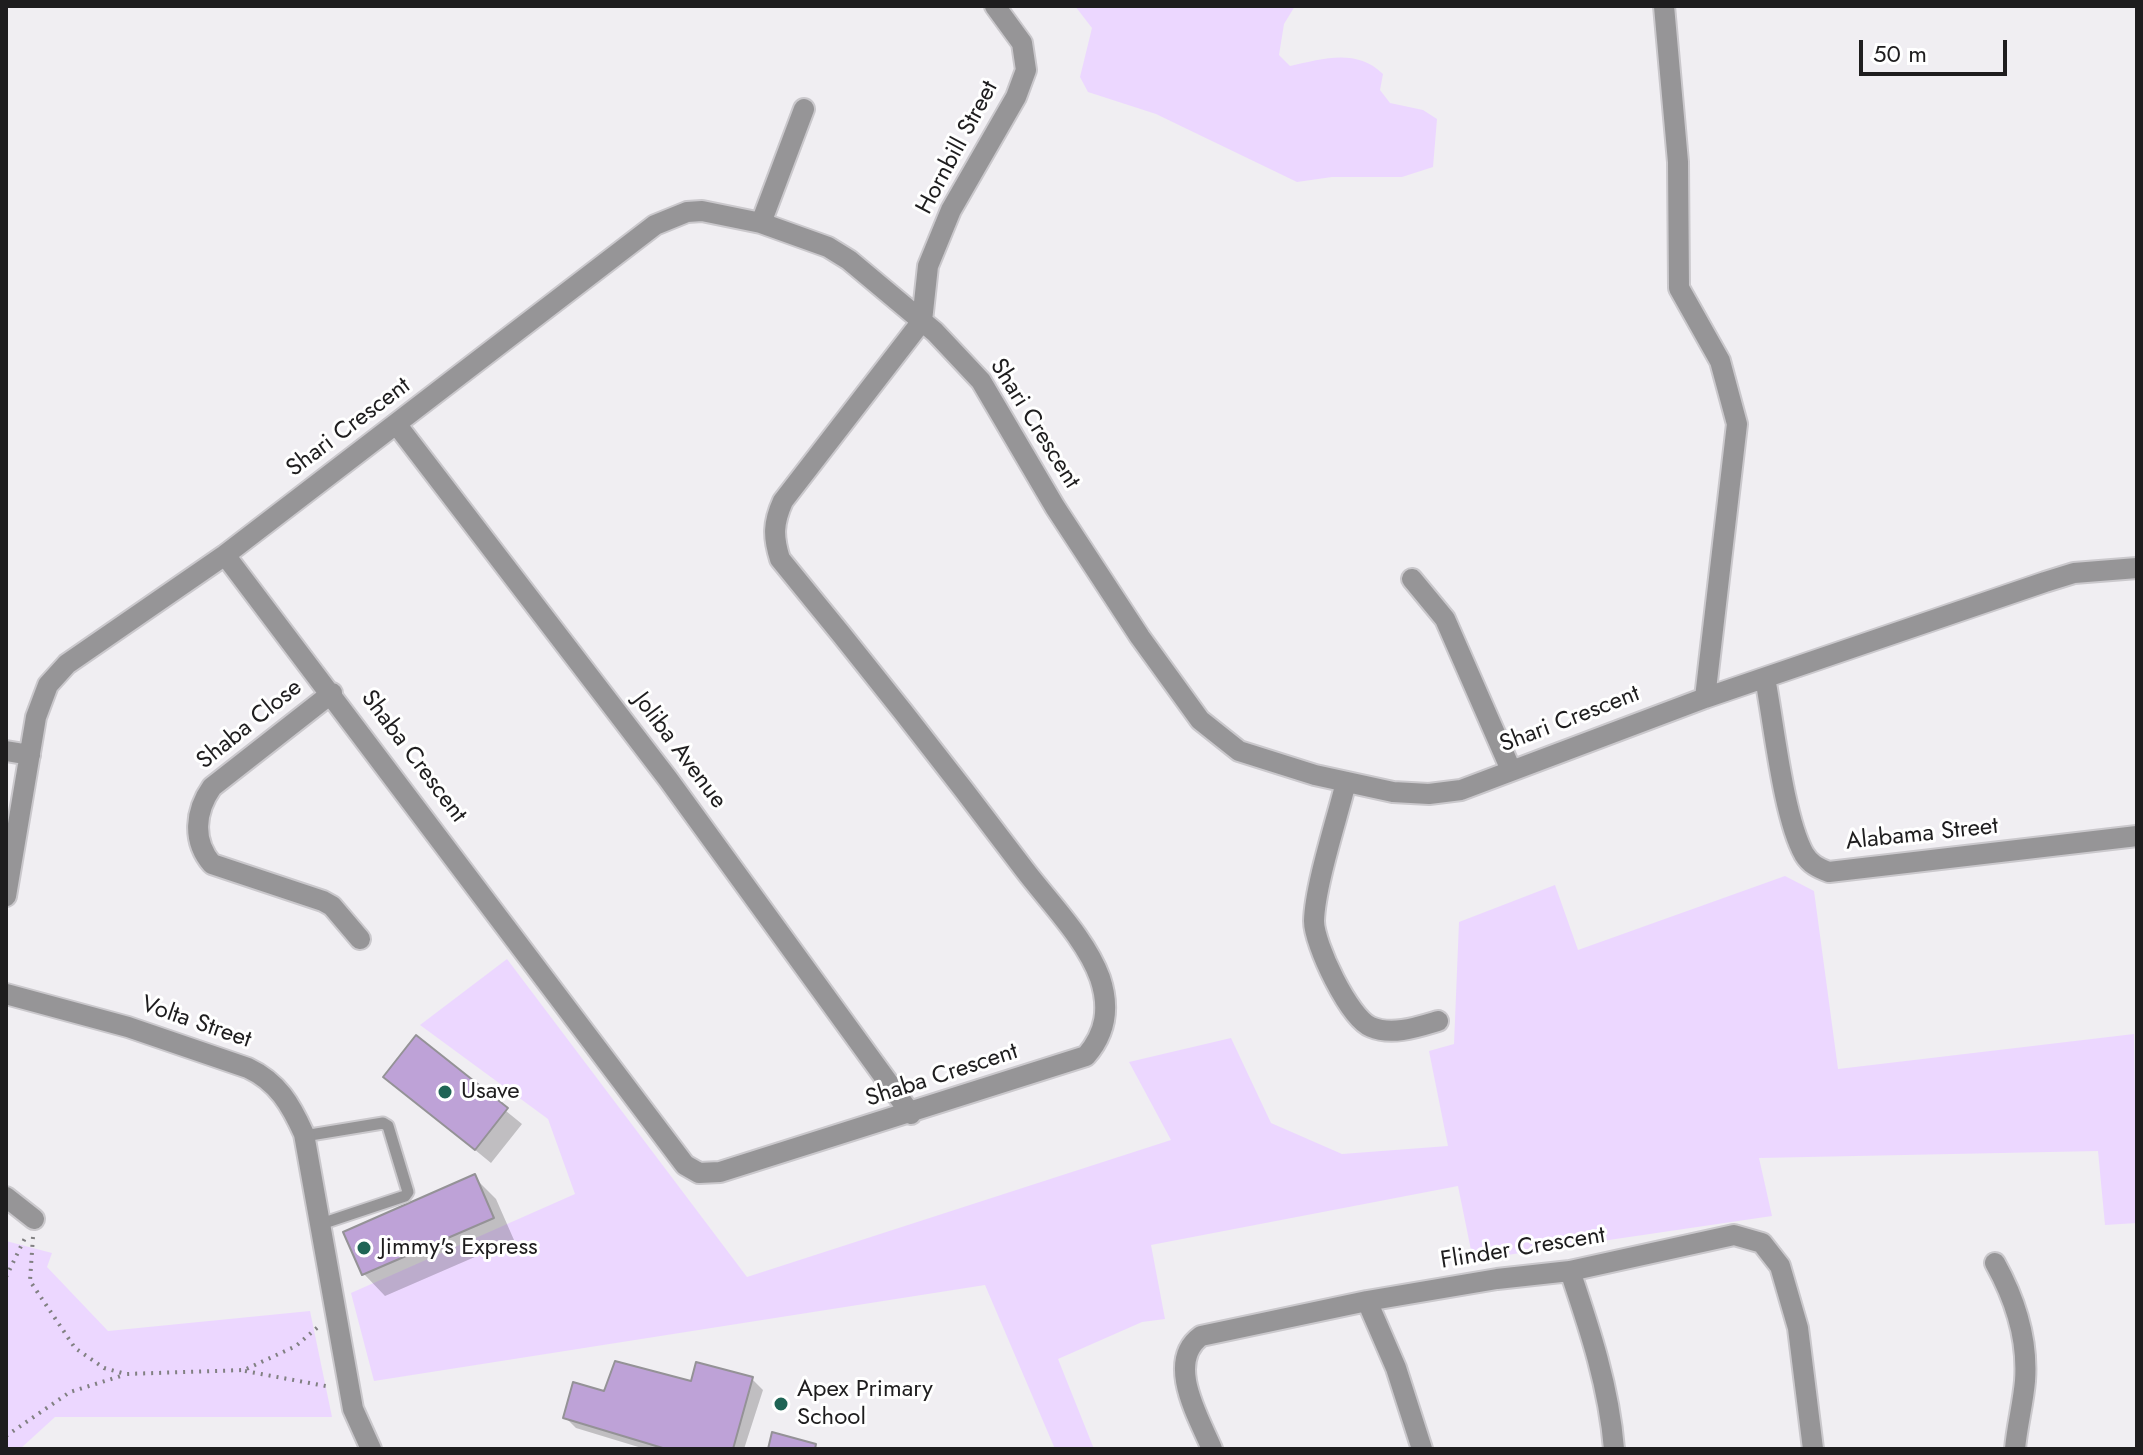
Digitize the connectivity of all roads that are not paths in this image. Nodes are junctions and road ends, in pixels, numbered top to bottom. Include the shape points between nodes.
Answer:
1 (995, 6) edge
2 (1664, 6) edge
3 (804, 109) dead end
4 (761, 223) junction
5 (922, 321) junction
6 (397, 425) junction
7 (225, 555) junction
8 (2137, 568) edge
9 (1412, 579) dead end
10 (1765, 678) junction
11 (332, 693) junction
12 (1705, 698) junction
13 (6, 751) edge
14 (30, 755) junction
15 (1511, 770) junction
16 (1346, 782) junction
17 (2137, 836) edge
18 (6, 896) edge
19 (360, 939) dead end
20 (6, 994) edge
21 (1438, 1021) dead end
22 (911, 1114) junction
23 (304, 1136) junction
24 (6, 1197) edge
25 (34, 1219) road end
26 (321, 1224) junction
27 (1995, 1263) dead end
28 (1570, 1271) junction
29 (1367, 1301) junction
30 (371, 1449) edge
31 (1212, 1449) edge
32 (1422, 1449) edge
33 (1614, 1449) edge
34 (1813, 1449) edge
35 (2015, 1449) edge

1 - 5 street, Hornbill Street via 1022,43 1026,70 951,210 928,266
2 - 12 street via 1678,162 1679,288 1720,361 1737,424
3 - 4 street
4 - 5 street, Shari Crescent via 838,253
4 - 6 street, Shari Crescent via 702,211 655,225
5 - 16 street, Shari Crescent via 981,381 1055,507 1200,720 1239,751
5 - 22 street, Shaba Crescent via 783,501 774,521 775,543 780,559 1094,963 1106,1011 1103,1032 1086,1056
6 - 7 street, Shari Crescent
6 - 22 street, Joliba Avenue via 668,779
7 - 11 street, Shaba Crescent
7 - 14 street, Shari Crescent via 58,674 36,717
8 - 10 street, Shari Crescent via 2074,573
9 - 15 street via 1445,619
10 - 12 street, Shari Crescent
10 - 17 street, Alabama Street via 1794,830 1817,867 1829,872
11 - 19 street, Shaba Close via 212,787 202,803 198,833 200,849 212,864 323,901
11 - 22 street, Shaba Crescent via 685,1165 699,1173 720,1172
12 - 15 street, Shari Crescent
13 - 14 street
14 - 18 street, Shari Crescent
15 - 16 street, Shari Crescent via 1461,790 1429,794
16 - 21 street via 1314,919 1321,948 1357,1015 1370,1027 1409,1029
20 - 23 street, Volta Street via 128,1027 256,1071 291,1105
23 - 26 street, Volta Street
23 - 26 lane via 383,1123 408,1192
24 - 25 street
26 - 30 street, Volta Street via 353,1409
27 - 35 street via 2020,1325 2025,1378
28 - 29 street, Flinder Crescent
28 - 33 street via 1596,1347
28 - 34 street, Flinder Crescent via 1734,1235 1762,1243 1780,1266 1798,1328
29 - 31 street, Flinder Crescent via 1201,1336 1193,1342 1185,1366 1188,1392
29 - 32 street

